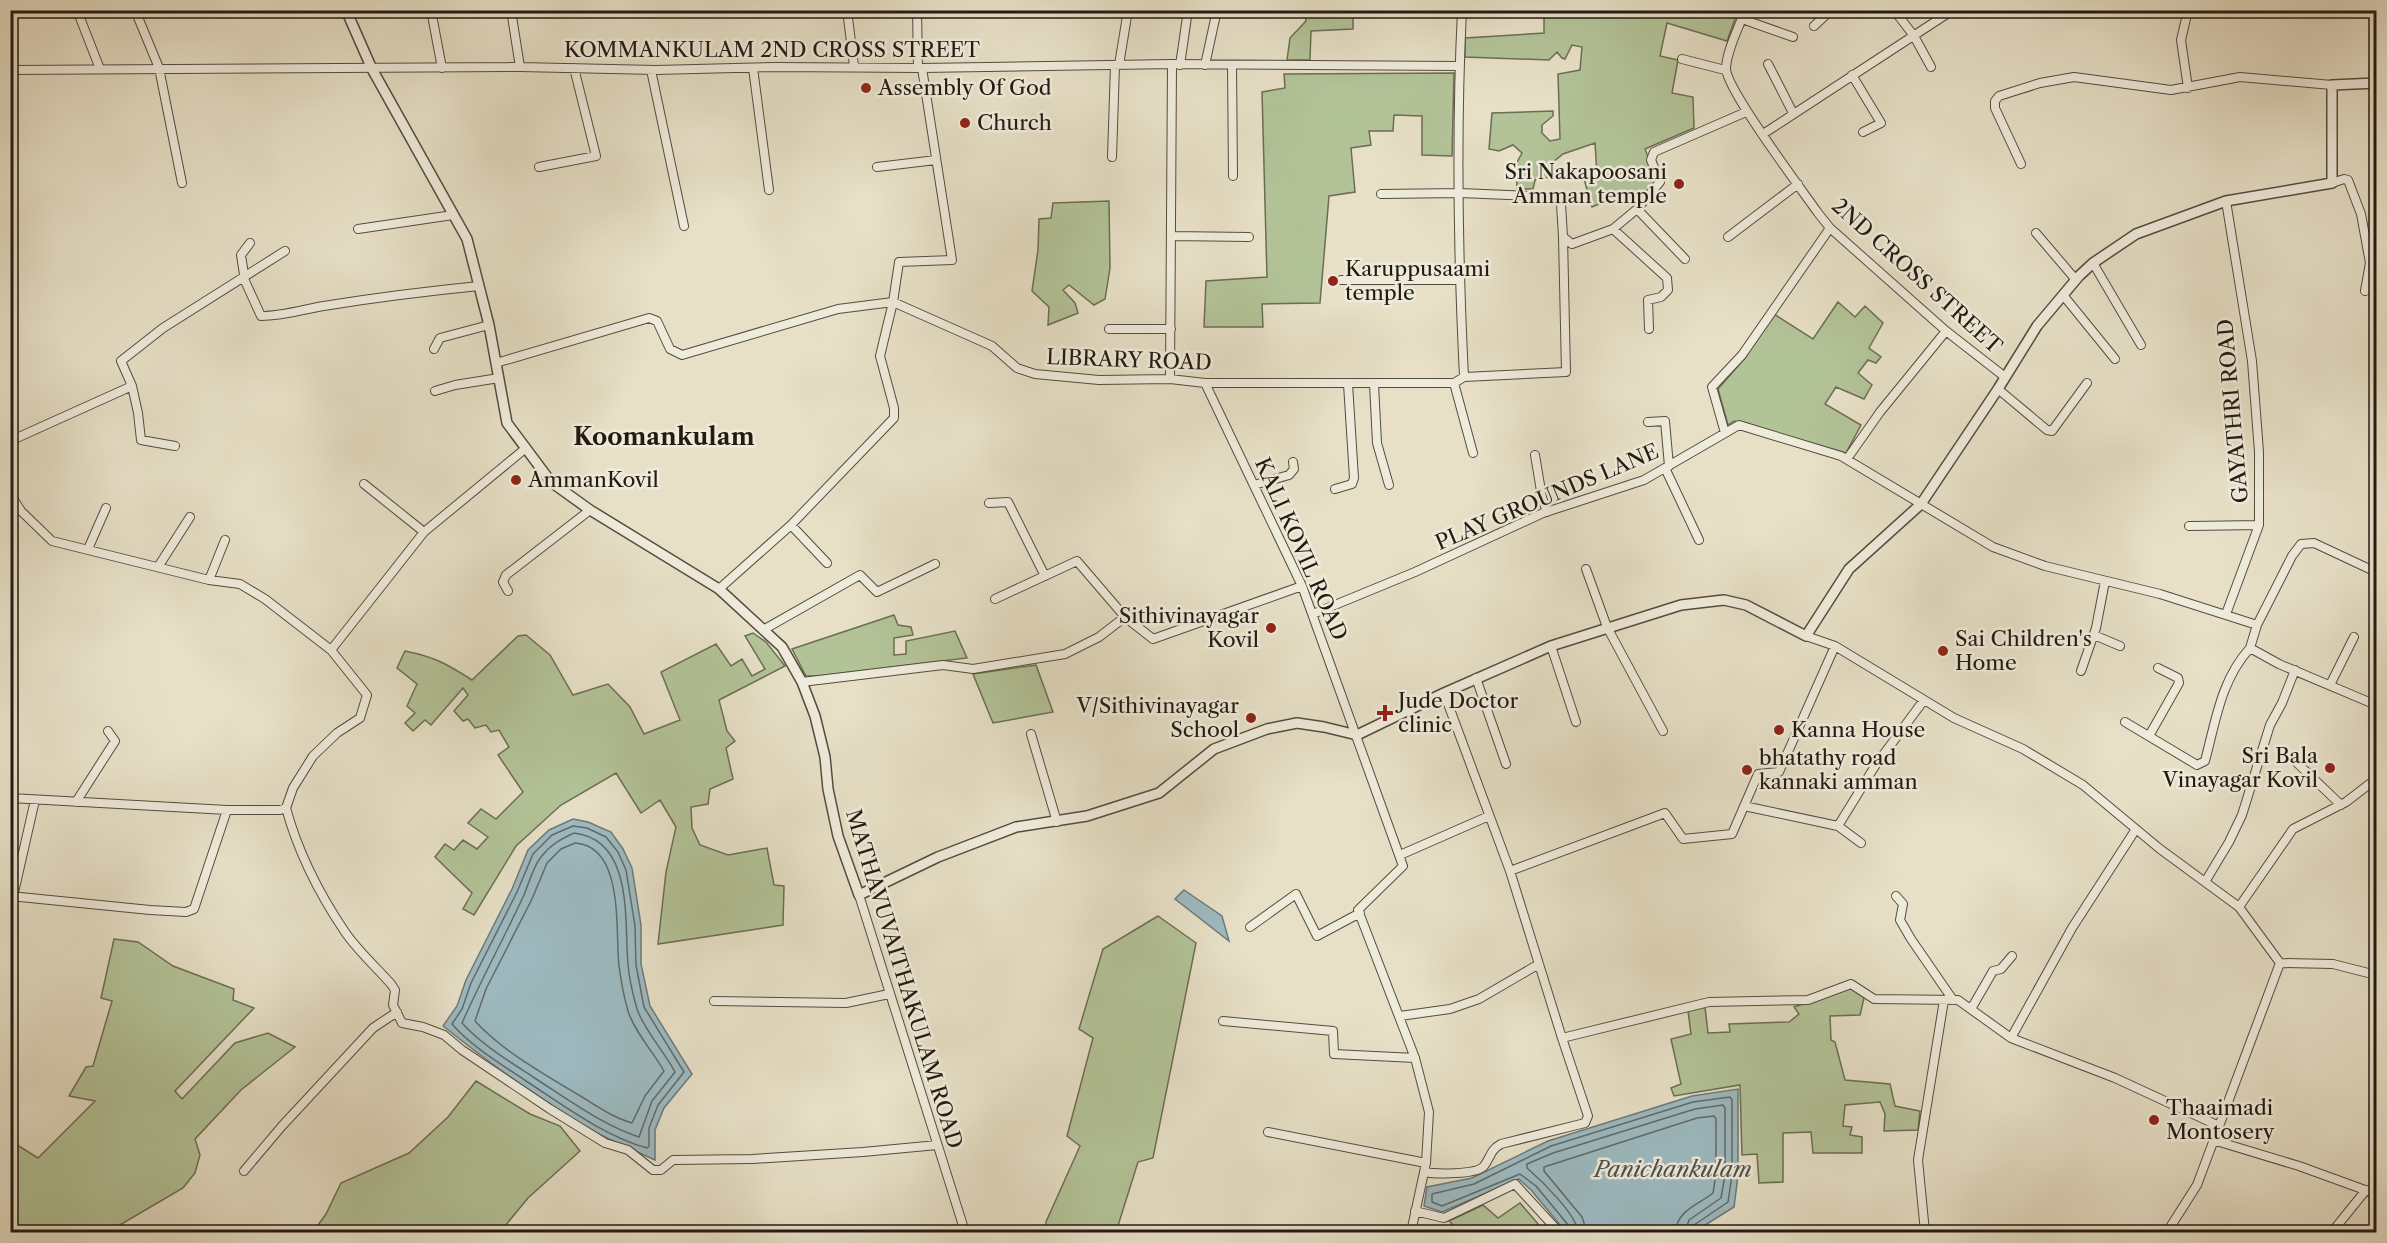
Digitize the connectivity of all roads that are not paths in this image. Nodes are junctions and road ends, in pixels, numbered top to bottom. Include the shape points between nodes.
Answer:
1 (78, 10) edge
2 (135, 10) edge
3 (346, 10) edge
4 (431, 10) edge
5 (511, 10) edge
6 (847, 10) edge
7 (917, 10) edge
8 (1128, 10) edge
9 (1188, 10) edge
10 (1217, 10) edge
11 (1462, 10) edge
12 (1745, 10) edge
13 (1831, 10) edge
14 (1894, 10) edge
15 (1953, 10) edge
16 (2188, 10) edge
17 (1742, 20) junction
18 (1814, 26) dead end
19 (1914, 36) junction
20 (1793, 37) dead end
21 (1682, 59) dead end
22 (1768, 64) dead end
23 (1117, 65) junction
24 (1176, 65) junction
25 (1205, 65) junction
26 (1232, 65) junction
27 (854, 66) junction
28 (1459, 66) junction
29 (520, 67) junction
30 (442, 68) junction
31 (574, 68) junction
32 (753, 68) junction
33 (1931, 68) dead end
34 (100, 69) junction
35 (159, 69) junction
36 (372, 69) junction
37 (920, 69) junction
38 (10, 70) edge
39 (651, 70) junction
40 (1725, 70) junction
41 (1852, 75) junction
42 (2376, 83) edge
43 (2332, 85) junction
44 (2188, 88) junction
45 (1746, 111) junction
46 (1793, 113) junction
47 (1863, 132) dead end
48 (1763, 134) junction
49 (1112, 157) dead end
50 (936, 160) junction
51 (2020, 164) dead end
52 (539, 167) dead end
53 (876, 167) dead end
54 (1233, 176) dead end
55 (182, 183) dead end
56 (2332, 183) junction
57 (1798, 184) junction
58 (769, 190) dead end
59 (1381, 194) dead end
60 (1460, 194) junction
61 (2226, 201) junction
62 (1637, 209) junction
63 (453, 214) junction
64 (684, 226) dead end
65 (1830, 228) junction
66 (358, 229) dead end
67 (1612, 229) junction
68 (2036, 233) dead end
69 (1172, 236) junction
70 (1249, 237) dead end
71 (1563, 237) junction
72 (1728, 237) dead end
73 (250, 243) dead end
74 (285, 251) dead end
75 (1685, 259) dead end
76 (2093, 263) junction
77 (246, 275) junction
78 (1341, 280) dead end
79 (1460, 280) junction
80 (2076, 280) junction
81 (479, 286) junction
82 (2365, 291) dead end
83 (2063, 295) junction
84 (893, 302) junction
85 (489, 325) junction
86 (1109, 329) dead end
87 (1171, 329) junction
88 (1649, 329) dead end
89 (1946, 331) junction
90 (2141, 345) dead end
91 (434, 349) dead end
92 (2115, 359) dead end
93 (496, 363) junction
94 (1464, 377) junction
95 (2005, 377) junction
96 (499, 378) junction
97 (1170, 380) junction
98 (1205, 383) junction
99 (1454, 383) junction
100 (2087, 383) dead end
101 (1348, 384) junction
102 (1374, 384) junction
103 (132, 386) junction
104 (1998, 389) junction
105 (435, 391) dead end
106 (1648, 422) dead end
107 (1725, 433) junction
108 (10, 441) edge
109 (175, 446) dead end
110 (526, 448) junction
111 (1473, 453) dead end
112 (1535, 455) dead end
113 (1847, 459) junction
114 (1293, 462) dead end
115 (1667, 467) junction
116 (364, 484) dead end
117 (1254, 485) junction
118 (1389, 485) dead end
119 (1335, 489) dead end
120 (10, 494) edge
121 (988, 503) dead end
122 (1921, 504) junction
123 (106, 508) dead end
124 (590, 510) junction
125 (1547, 512) junction
126 (190, 516) dead end
127 (791, 525) junction
128 (2259, 525) junction
129 (2189, 526) dead end
130 (424, 532) junction
131 (225, 540) dead end
132 (1699, 540) dead end
133 (88, 549) junction
134 (827, 563) dead end
135 (935, 564) dead end
136 (158, 567) junction
137 (1586, 569) dead end
138 (2376, 572) edge
139 (1045, 576) junction
140 (209, 580) junction
141 (2105, 581) junction
142 (1302, 586) junction
143 (719, 589) junction
144 (508, 591) dead end
145 (995, 598) dead end
146 (1313, 614) junction
147 (2226, 614) junction
148 (1125, 617) junction
149 (2257, 625) junction
150 (1607, 627) junction
151 (763, 630) junction
152 (2094, 635) junction
153 (1806, 636) junction
154 (2354, 637) dead end
155 (1551, 646) junction
156 (1835, 646) junction
157 (2120, 646) dead end
158 (2250, 648) junction
159 (331, 650) junction
160 (2158, 668) dead end
161 (2295, 670) junction
162 (2080, 671) dead end
163 (1476, 678) junction
164 (802, 682) junction
165 (2330, 685) junction
166 (1444, 693) junction
167 (1924, 700) junction
168 (2376, 705) edge
169 (1576, 722) dead end
170 (2125, 722) dead end
171 (108, 731) dead end
172 (1663, 731) dead end
173 (1031, 734) dead end
174 (1357, 735) junction
175 (2149, 736) junction
176 (2294, 760) dead end
177 (1506, 764) dead end
178 (2376, 779) edge
179 (10, 798) edge
180 (35, 800) junction
181 (76, 802) junction
182 (2341, 805) junction
183 (1744, 806) junction
184 (286, 808) junction
185 (227, 810) junction
186 (1489, 816) junction
187 (1057, 822) junction
188 (1838, 826) junction
189 (2136, 829) junction
190 (1861, 843) dead end
191 (1400, 855) junction
192 (1510, 872) junction
193 (2205, 882) junction
194 (859, 896) junction
195 (1896, 896) dead end
196 (11, 898) edge
197 (2239, 907) junction
198 (1360, 913) junction
199 (1250, 927) dead end
200 (2012, 956) dead end
201 (2280, 963) junction
202 (1539, 964) junction
203 (2376, 975) edge
204 (889, 994) junction
205 (1949, 1000) junction
206 (714, 1001) dead end
207 (1971, 1009) junction
208 (397, 1012) junction
209 (1400, 1016) junction
210 (1223, 1021) dead end
211 (1562, 1038) junction
212 (2012, 1038) junction
213 (1415, 1058) junction
214 (2219, 1126) junction
215 (1268, 1132) dead end
216 (2213, 1140) junction
217 (937, 1145) junction
218 (1426, 1163) junction
219 (244, 1171) dead end
220 (1424, 1172) junction
221 (2366, 1190) junction
222 (2376, 1194) edge
223 (1415, 1211) junction
224 (964, 1233) edge
225 (1411, 1233) edge
226 (1559, 1233) edge
227 (1925, 1233) edge
228 (2167, 1233) edge
229 (2332, 1233) edge

1 - 34 street
2 - 35 street
3 - 36 street, MATHAVUVAITHAKULAM ROAD
4 - 30 street
5 - 29 street
6 - 27 street
7 - 37 street
8 - 23 street
9 - 24 street
10 - 25 street
11 - 28 street
12 - 17 street
13 - 18 street
14 - 19 street
15 - 19 street
16 - 44 street via 2181,40
17 - 20 street
17 - 40 street
19 - 33 street
19 - 41 street
21 - 40 street
22 - 46 street
23 - 24 street, KOMMANKULAM 2ND CROSS STREET
23 - 37 street, KOMMANKULAM 2ND CROSS STREET
23 - 49 street
24 - 25 street, KOMMANKULAM 2ND CROSS STREET
24 - 69 street
25 - 26 street, KOMMANKULAM 2ND CROSS STREET
26 - 28 street, KOMMANKULAM 2ND CROSS STREET
26 - 54 street
27 - 32 street, KOMMANKULAM 2ND CROSS STREET
27 - 37 street, KOMMANKULAM 2ND CROSS STREET
28 - 60 street
29 - 30 street, KOMMANKULAM 2ND CROSS STREET
29 - 31 street, KOMMANKULAM 2ND CROSS STREET
30 - 36 street, KOMMANKULAM 2ND CROSS STREET
31 - 39 street, KOMMANKULAM 2ND CROSS STREET
31 - 52 street via 596,156
32 - 39 street, KOMMANKULAM 2ND CROSS STREET
32 - 58 street
34 - 35 street, KOMMANKULAM 2ND CROSS STREET
34 - 38 street, KOMMANKULAM 2ND CROSS STREET
35 - 36 street, KOMMANKULAM 2ND CROSS STREET
35 - 55 street
36 - 63 street, MATHAVUVAITHAKULAM ROAD
37 - 50 street
39 - 64 street
40 - 45 street, 2ND CROSS STREET
41 - 46 street
41 - 47 street via 1881,123
42 - 43 street
43 - 44 street via 2240,77
43 - 56 street
44 - 51 street via 2149,88 2074,77 1999,96 1995,108
45 - 48 street, 2ND CROSS STREET
45 - 62 street via 1654,152 1651,160 1660,182
46 - 48 street
48 - 57 street, 2ND CROSS STREET
50 - 53 street
50 - 84 street via 952,260 899,262
56 - 61 street
56 - 82 street via 2348,180 2361,213 2370,263
57 - 65 street, 2ND CROSS STREET
57 - 72 street
59 - 60 street
60 - 71 street via 1554,197 1561,204
60 - 79 street
61 - 76 street via 2136,234
61 - 128 street, GAYATHRI ROAD via 2252,361 2259,452
62 - 67 street
62 - 75 street
63 - 66 street
63 - 81 street, MATHAVUVAITHAKULAM ROAD via 467,239
65 - 89 street, 2ND CROSS STREET
65 - 107 street via 1742,355 1712,387
67 - 71 street via 1572,244
67 - 88 street via 1667,278 1668,290 1661,297 1648,300
68 - 80 street
69 - 70 street
69 - 87 street
71 - 94 street via 1566,372
73 - 77 street via 241,255
74 - 77 street
76 - 80 street
76 - 90 street
77 - 81 street via 245,281 261,316 411,292
77 - 103 street via 163,328 120,361
78 - 79 street
79 - 94 street
80 - 83 street
81 - 85 street, MATHAVUVAITHAKULAM ROAD
83 - 92 street
83 - 95 street via 2037,326
84 - 93 street via 838,309 682,355 670,349 657,321 648,318
84 - 97 street, LIBRARY ROAD via 992,346 1017,368 1035,375
84 - 127 street via 880,356 894,418
85 - 91 street via 440,338
85 - 93 street, MATHAVUVAITHAKULAM ROAD
86 - 87 street
87 - 97 street
89 - 95 street, 2ND CROSS STREET
89 - 113 street
93 - 96 street, MATHAVUVAITHAKULAM ROAD
94 - 99 street
95 - 104 street
96 - 105 street
96 - 110 street, MATHAVUVAITHAKULAM ROAD via 507,423
97 - 98 street, LIBRARY ROAD
98 - 101 street, LIBRARY ROAD
98 - 117 street, KALI KOVIL ROAD
99 - 102 street, LIBRARY ROAD
99 - 111 street
100 - 104 street via 2052,431
101 - 102 street, LIBRARY ROAD
101 - 119 street via 1354,478 1352,484
102 - 118 street via 1377,443
103 - 108 street
103 - 109 street via 141,440
104 - 122 street
106 - 115 street via 1665,421
107 - 113 street, PLAY GROUNDS LANE via 1739,425
107 - 115 street, PLAY GROUNDS LANE
110 - 124 street, MATHAVUVAITHAKULAM ROAD via 551,482
110 - 130 street
112 - 125 street
113 - 122 street, PLAY GROUNDS LANE
114 - 117 street via 1294,469 1289,475
115 - 125 street, PLAY GROUNDS LANE via 1644,480
115 - 132 street
116 - 130 street
117 - 142 street, KALI KOVIL ROAD
120 - 133 street via 52,541
121 - 139 street via 1008,502
122 - 141 street, PLAY GROUNDS LANE via 1993,547 2045,566
122 - 153 street via 1849,569
123 - 133 street
124 - 143 street, MATHAVUVAITHAKULAM ROAD
124 - 144 street via 506,575
125 - 146 street, PLAY GROUNDS LANE
126 - 136 street
127 - 134 street
127 - 143 street
128 - 129 street
128 - 147 street, GAYATHRI ROAD
130 - 159 street
131 - 140 street
133 - 136 street
135 - 151 street via 877,592 860,575
136 - 140 street
137 - 150 street
138 - 149 street via 2314,543 2301,544
139 - 145 street
139 - 148 street via 1077,561
140 - 159 street via 240,584
141 - 147 street, PLAY GROUNDS LANE
141 - 152 street
142 - 146 street, KALI KOVIL ROAD
142 - 148 street via 1153,639
143 - 151 street, MATHAVUVAITHAKULAM ROAD
146 - 174 street, KALI KOVIL ROAD
147 - 149 street, PLAY GROUNDS LANE
148 - 164 street via 1099,637 1065,654 973,669 944,665
149 - 158 street
150 - 153 street via 1681,604 1724,600 1746,605
150 - 155 street
150 - 172 street
151 - 164 street, MATHAVUVAITHAKULAM ROAD via 782,647
152 - 157 street
152 - 162 street
153 - 156 street
154 - 165 street
155 - 163 street
155 - 169 street
156 - 167 street
156 - 183 street via 1779,772 1758,774
158 - 161 street
158 - 175 street via 2235,664 2225,686 2205,761 2197,765
159 - 184 street via 367,695 360,717 314,756 293,788
160 - 175 street via 2178,678 2179,683
161 - 165 street
161 - 193 street via 2270,725 2242,815
163 - 166 street
163 - 177 street
164 - 194 street, MATHAVUVAITHAKULAM ROAD via 825,757 838,836
165 - 168 street
166 - 174 street
166 - 186 street
167 - 188 street via 1875,766
167 - 189 street via 2023,749 2083,785
170 - 175 street
171 - 181 street via 115,741
173 - 187 street
174 - 187 street via 1297,723 1267,729 1214,748 1159,793
174 - 191 street, KALI KOVIL ROAD
176 - 182 street
178 - 182 street
179 - 180 street
180 - 181 street
180 - 196 street
181 - 185 street
182 - 197 street via 2293,829
183 - 188 street
183 - 192 street via 1732,834 1683,839 1665,813
184 - 185 street
184 - 208 street via 293,834 316,884 346,934 395,990 393,1005
185 - 196 street via 194,909 150,910
186 - 191 street
186 - 192 street
187 - 194 street via 1016,827 938,857
188 - 190 street
189 - 193 street
189 - 212 street via 2072,928
191 - 198 street via 1403,866 1358,910
192 - 202 street
193 - 197 street
194 - 204 street, MATHAVUVAITHAKULAM ROAD
195 - 205 street via 1902,904 1900,920
197 - 201 street
198 - 199 street via 1317,936 1296,894
198 - 209 street
200 - 207 street via 2001,969 1993,971
201 - 203 street via 2332,963
201 - 214 street
202 - 209 street via 1479,999 1450,1009
202 - 211 street
204 - 206 street via 846,1003
204 - 217 street, MATHAVUVAITHAKULAM ROAD
205 - 207 street via 1958,1000
205 - 211 street via 1874,999 1851,984 1808,1000 1709,1002
205 - 227 street via 1918,1160
207 - 212 street
208 - 217 street via 402,1023 444,1035 550,1109 605,1143 628,1150 653,1170 661,1170 674,1160 785,1157
208 - 219 street via 373,1028
209 - 213 street
210 - 213 street via 1333,1031 1334,1054
211 - 220 street via 1588,1116 1585,1123 1501,1144 1479,1169
212 - 214 street via 2115,1078
213 - 218 street via 1430,1119
214 - 216 street
215 - 218 street
216 - 221 street
216 - 228 street via 2197,1185
217 - 224 street, MATHAVUVAITHAKULAM ROAD
218 - 220 street
220 - 223 street
221 - 222 street
221 - 229 street
223 - 225 street
223 - 226 street via 1444,1218 1515,1184

